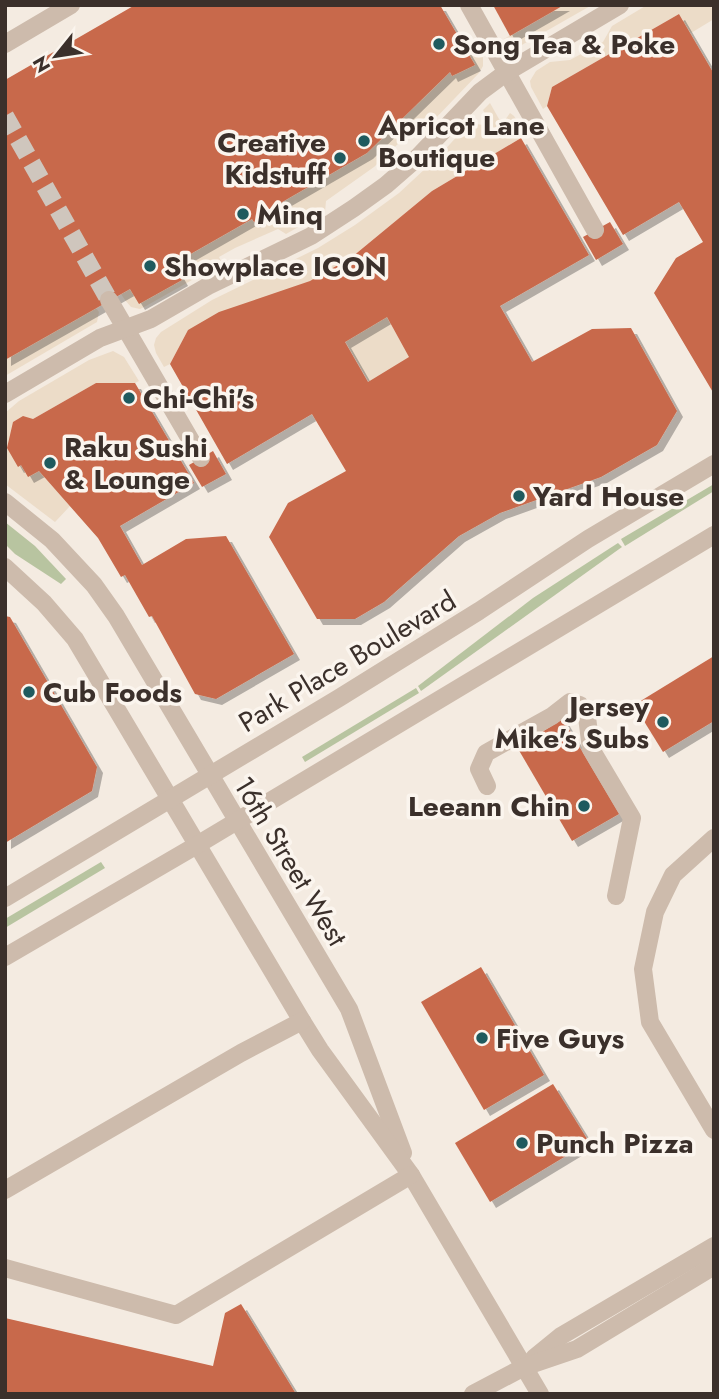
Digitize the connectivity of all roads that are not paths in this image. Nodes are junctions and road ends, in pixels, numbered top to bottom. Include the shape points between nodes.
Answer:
1 (71, 5) edge
2 (469, 5) edge
3 (620, 5) edge
4 (5, 44) edge
5 (507, 72) junction
6 (595, 230) dead end
7 (109, 300) tunnel mouth
8 (125, 329) junction
9 (5, 394) edge
10 (201, 458) dead end
11 (714, 464) edge
12 (5, 502) edge
13 (714, 535) edge
14 (5, 567) edge
15 (210, 776) junction
16 (487, 786) dead end
17 (170, 799) junction
18 (237, 821) junction
19 (714, 838) edge
20 (197, 845) junction
21 (616, 896) dead end
22 (5, 898) edge
23 (5, 957) edge
24 (302, 1021) junction
25 (714, 1130) edge
26 (411, 1175) junction
27 (5, 1191) edge
28 (714, 1246) edge
29 (714, 1266) edge
30 (5, 1268) edge
31 (524, 1367) junction
32 (473, 1394) edge
33 (540, 1394) edge

1 - 4 street
2 - 5 street
3 - 5 street
5 - 6 street
5 - 8 street via 480,92 407,167 354,208 311,236
7 - 8 street
8 - 9 street via 100,338
8 - 10 street
11 - 15 street, Park Place Boulevard
12 - 15 street, 16th Street West via 52,540 116,616
13 - 18 street
14 - 17 street, 16th Street West via 75,639
15 - 17 street, Park Place Boulevard
15 - 18 street, 16th Street West
16 - 21 street via 479,769 486,752 570,702 580,705 587,717 592,749 632,818
17 - 20 street, 16th Street West
17 - 22 street, Park Place Boulevard
18 - 20 street
18 - 26 street, 16th Street West via 349,1009
19 - 25 street via 673,876 655,912 643,969 650,1022
20 - 23 street
20 - 24 street, 16th Street West
24 - 26 street, 16th Street West
24 - 27 street
26 - 30 street via 176,1315
26 - 31 street, 16th Street West
28 - 31 street via 561,1336
29 - 31 street via 577,1349
31 - 32 street
31 - 33 street, 16th Street West

